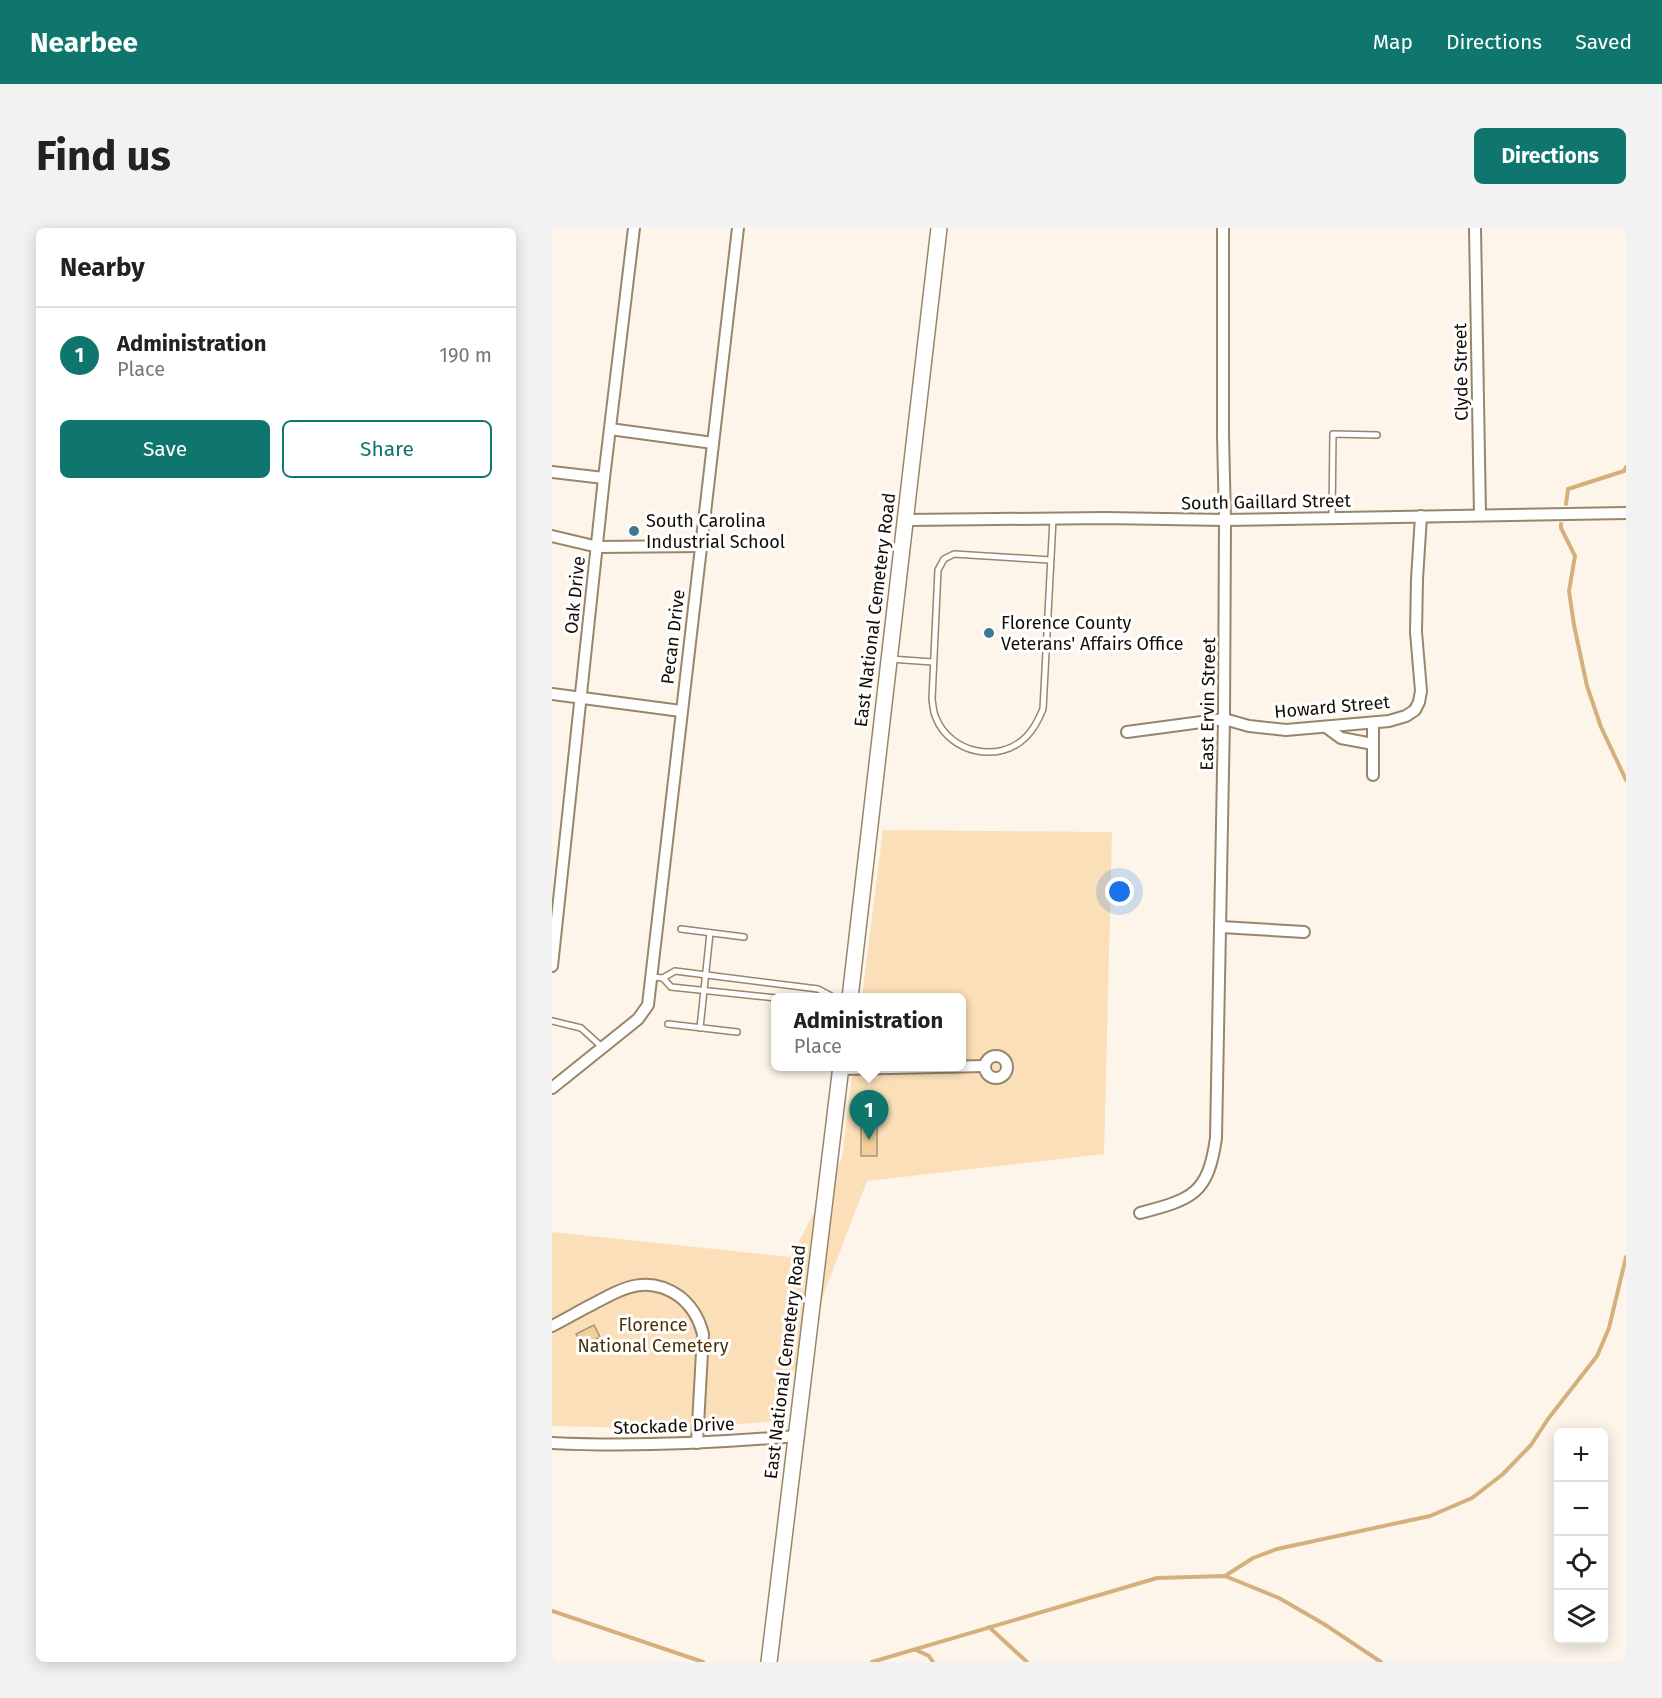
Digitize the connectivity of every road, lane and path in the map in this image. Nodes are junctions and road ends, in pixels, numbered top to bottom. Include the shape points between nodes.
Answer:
1 (634, 228) edge
2 (738, 228) edge
3 (939, 228) edge
4 (1223, 228) edge
5 (1475, 228) edge
6 (610, 429) junction
7 (1377, 435) dead end
8 (713, 443) junction
9 (552, 472) edge
10 (604, 478) junction
11 (1626, 513) edge
12 (1480, 515) junction
13 (1421, 516) junction
14 (1332, 518) junction
15 (1053, 519) junction
16 (1225, 519) junction
17 (906, 520) junction
18 (552, 537) edge
19 (702, 546) junction
20 (598, 547) junction
21 (1050, 560) junction
22 (889, 659) junction
23 (933, 662) junction
24 (552, 694) edge
25 (580, 699) junction
26 (681, 711) junction
27 (1224, 719) junction
28 (1373, 723) junction
29 (1326, 727) junction
30 (1127, 732) dead end
31 (1373, 744) junction
32 (1373, 776) dead end
33 (1221, 927) junction
34 (681, 930) dead end
35 (1304, 932) dead end
36 (710, 933) junction
37 (744, 937) dead end
38 (552, 966) edge
39 (705, 975) junction
40 (657, 978) junction
41 (704, 990) junction
42 (825, 993) edge
43 (850, 993) edge
44 (771, 997) edge
45 (552, 1021) edge
46 (668, 1024) dead end
47 (700, 1028) junction
48 (737, 1032) dead end
49 (603, 1048) junction
50 (966, 1066) edge
51 (985, 1066) dead end
52 (841, 1071) edge
53 (552, 1088) edge
54 (1140, 1213) dead end
55 (552, 1326) edge
56 (796, 1436) junction
57 (552, 1443) edge
58 (697, 1443) junction
59 (769, 1662) edge

1 - 6 street, Oak Drive
2 - 8 street, Pecan Drive
3 - 17 street, East National Cemetery Road
4 - 16 street, East Ervin Street
5 - 12 street, Clyde Street
6 - 8 street
6 - 10 street, Oak Drive
7 - 14 lane via 1333,434
8 - 19 street, Pecan Drive
9 - 10 street
10 - 20 street, Oak Drive
11 - 12 street, South Gaillard Street
12 - 13 street, South Gaillard Street
13 - 14 street, South Gaillard Street
13 - 28 street, Howard Street via 1416,632 1419,702 1406,716
14 - 16 street, South Gaillard Street
15 - 16 street, South Gaillard Street
15 - 17 street, South Gaillard Street
15 - 21 lane
16 - 27 street, East Ervin Street
17 - 22 street, East National Cemetery Road
18 - 20 street
19 - 20 street
19 - 26 street, Pecan Drive
20 - 25 street, Oak Drive
21 - 23 lane via 960,554 944,559 938,570
21 - 23 lane via 1043,709 1026,737 1002,751 987,753 957,743 936,718
22 - 23 lane
22 - 43 street, East National Cemetery Road
24 - 25 street
25 - 26 street
25 - 38 street, Oak Drive
26 - 40 street, Pecan Drive
27 - 29 street, Howard Street via 1286,730
27 - 30 street, Howard Street
27 - 33 street, East Ervin Street
28 - 29 street, Howard Street
28 - 31 street
29 - 31 street via 1341,738
31 - 32 street
33 - 35 street
33 - 54 street, East Ervin Street via 1216,1138 1209,1173 1186,1198
34 - 36 lane
36 - 37 lane
36 - 39 lane
39 - 40 lane via 675,971
39 - 41 lane
39 - 42 lane
40 - 41 lane via 671,987
40 - 49 street, Pecan Drive via 644,1012
41 - 44 lane
41 - 47 lane
45 - 49 lane via 581,1028
46 - 47 lane
47 - 48 lane
49 - 53 street, Pecan Drive
50 - 51 street
52 - 56 street, East National Cemetery Road
55 - 58 street via 620,1289 635,1285 661,1287 686,1302 699,1318 703,1334
56 - 58 street, Stockade Drive
56 - 59 street, East National Cemetery Road
57 - 58 street, Stockade Drive

